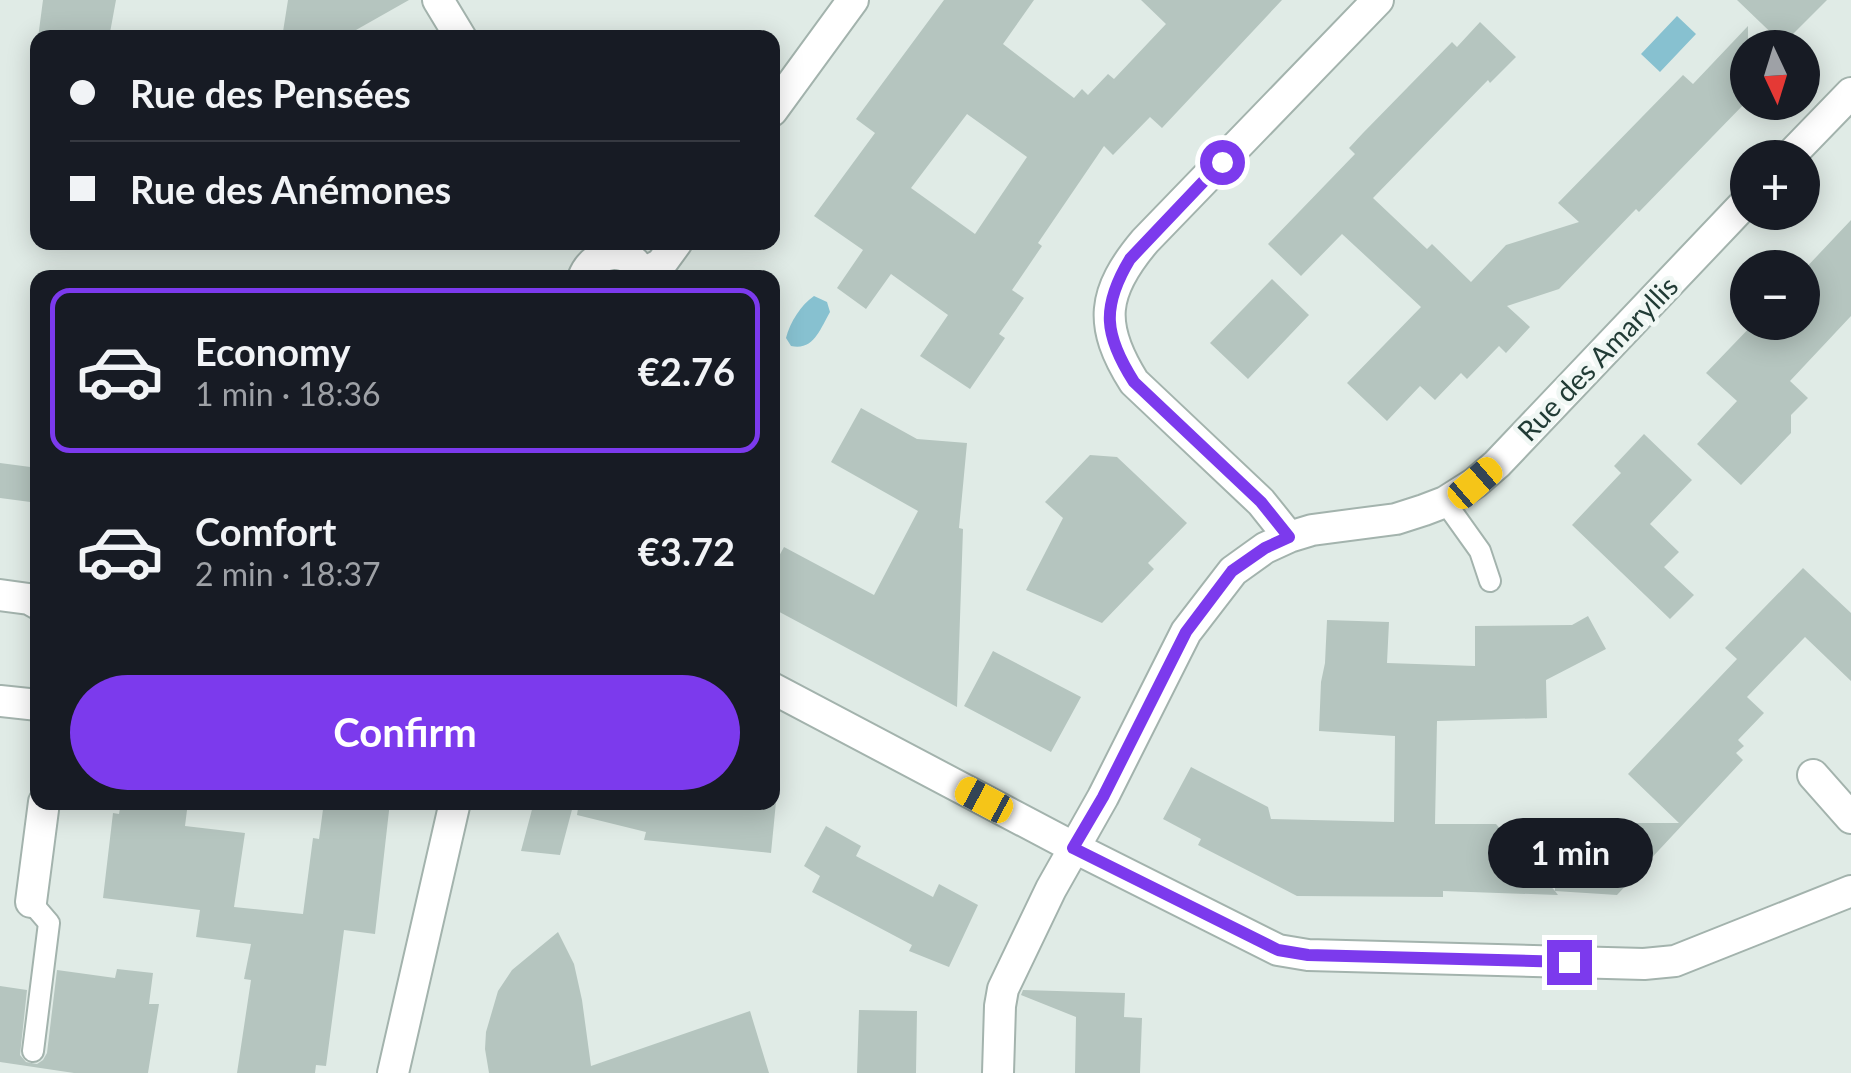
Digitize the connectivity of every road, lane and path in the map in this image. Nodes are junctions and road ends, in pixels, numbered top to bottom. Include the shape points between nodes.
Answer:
1 (438, 0) edge
2 (853, 0) edge
3 (1378, 0) edge
4 (456, 30) edge
5 (1851, 93) edge
6 (780, 100) edge
7 (1805, 140) edge
8 (1730, 219) edge
9 (671, 250) edge
10 (582, 262) edge
11 (639, 270) edge
12 (652, 270) edge
13 (1445, 502) junction
14 (1289, 537) junction
15 (1490, 581) dead end
16 (0, 595) edge
17 (30, 600) edge
18 (780, 692) edge
19 (0, 701) edge
20 (30, 705) edge
21 (1814, 775) dead end
22 (43, 810) edge
23 (453, 810) edge
24 (1851, 818) edge
25 (1073, 848) junction
26 (1851, 891) edge
27 (31, 902) joint
28 (33, 1052) dead end
29 (392, 1073) edge
30 (998, 1073) edge

1 - 4 street
2 - 6 street
3 - 14 street via 1145,241 1110,303 1110,332 1134,382
5 - 7 street
8 - 13 street, Rue des Amaryllis via 1496,464
9 - 12 street
10 - 11 street via 616,254
13 - 14 street, Rue des Amaryllis via 1396,519
13 - 15 lane via 1480,551
14 - 25 street, Rue des Amaryllis via 1232,571 1186,632
16 - 17 street
18 - 25 street
19 - 20 street
21 - 24 street
22 - 27 street
23 - 29 street
25 - 26 street via 1278,950 1308,955 1659,963
25 - 30 street, Rue des Amaryllis via 1003,989
27 - 28 lane via 48,924

